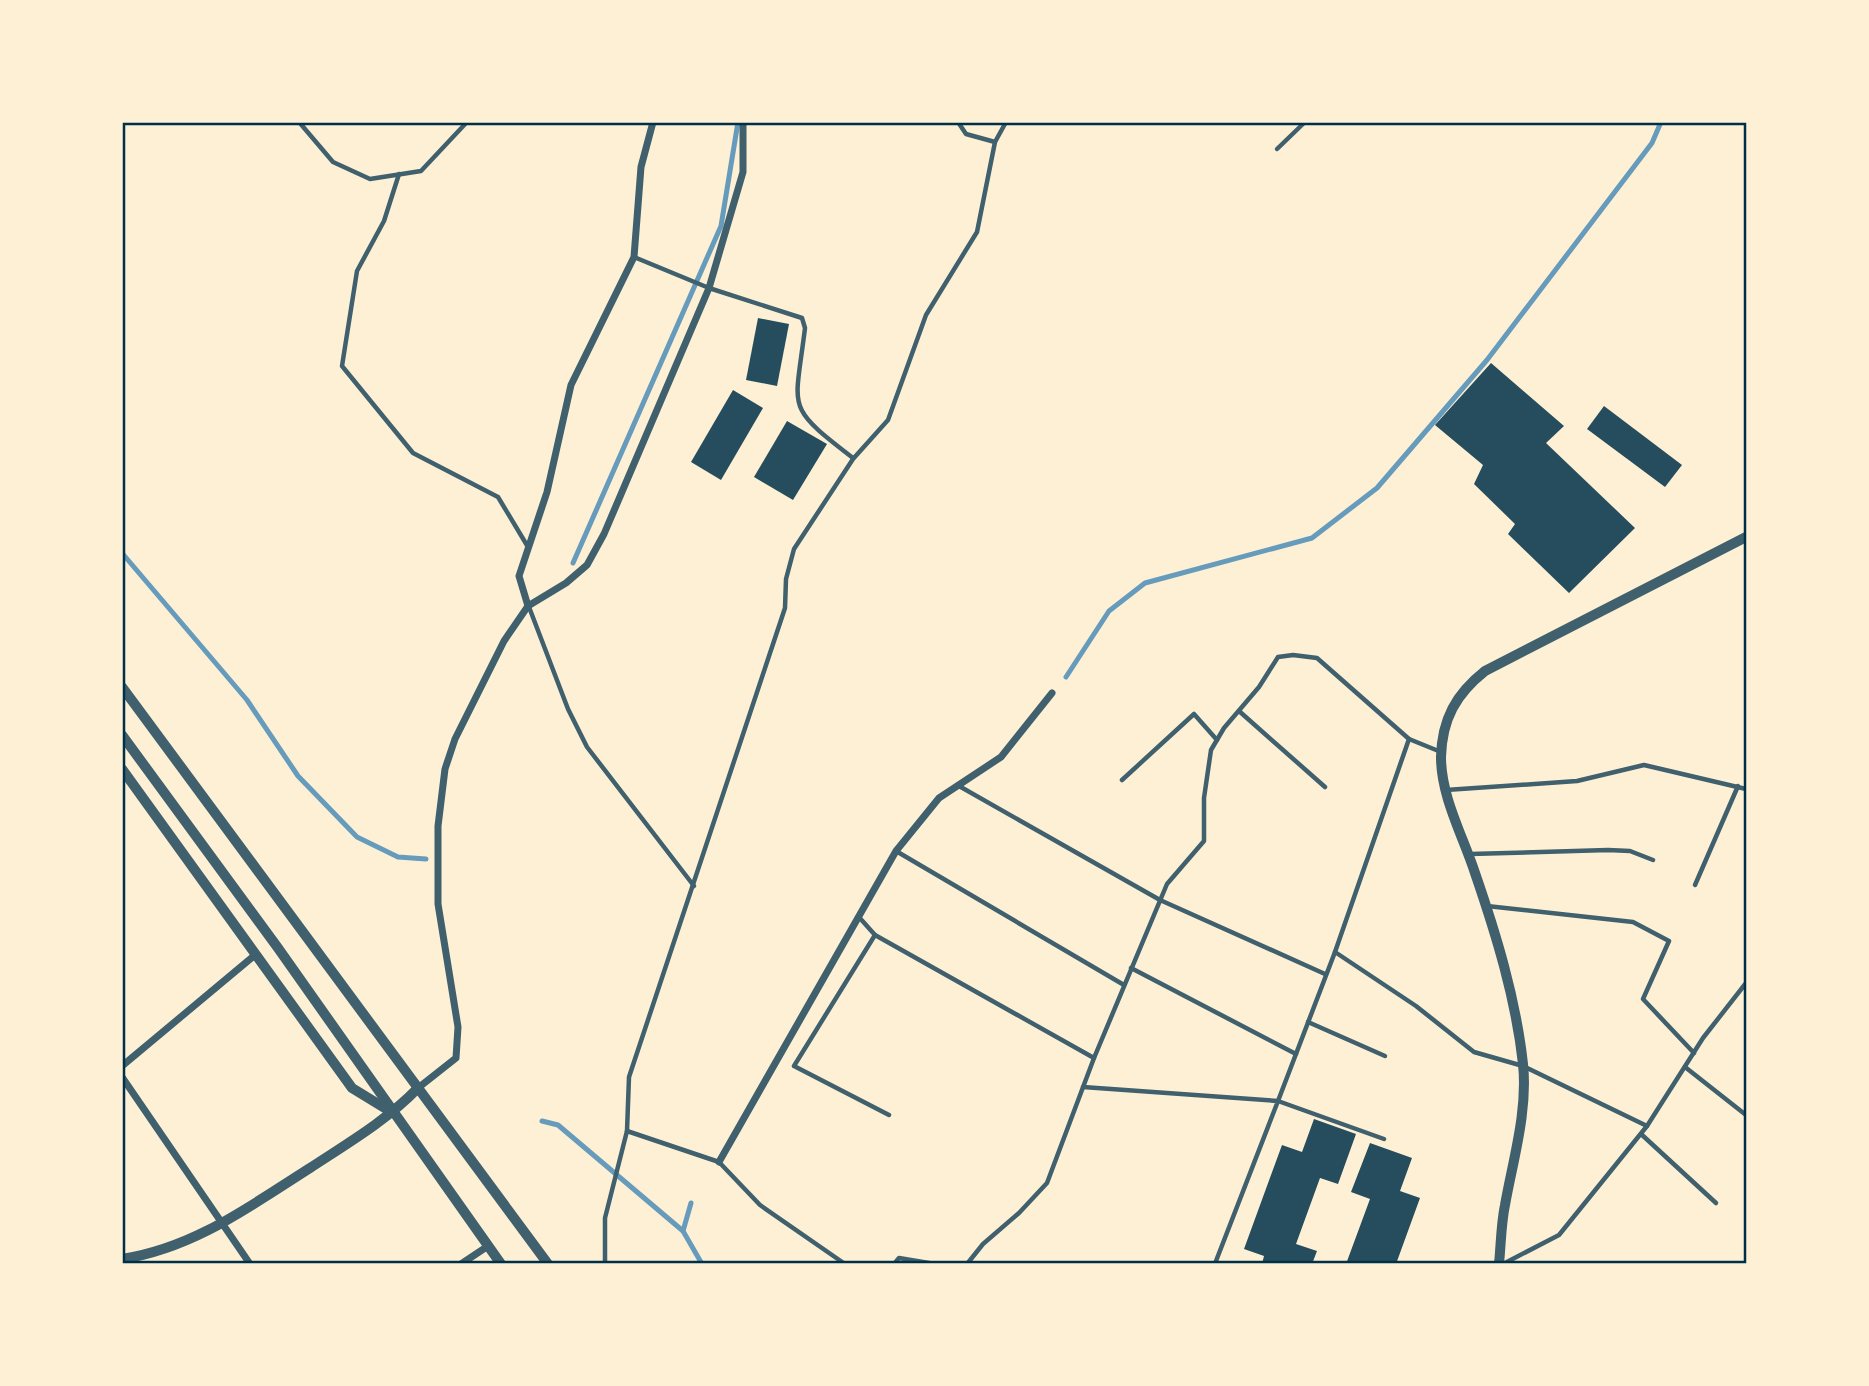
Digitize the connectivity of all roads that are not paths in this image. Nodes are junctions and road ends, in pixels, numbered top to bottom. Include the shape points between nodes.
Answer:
1 (299, 122) edge
2 (467, 122) edge
3 (653, 122) edge
4 (743, 122) edge
5 (958, 122) edge
6 (1006, 122) edge
7 (1305, 122) edge
8 (995, 142) junction
9 (1278, 149) dead end
10 (399, 174) junction
11 (634, 257) junction
12 (709, 288) junction
13 (853, 459) junction
14 (1746, 537) edge
15 (528, 548) junction
16 (528, 606) junction
17 (122, 687) edge
18 (1052, 693) dead end
19 (1239, 711) junction
20 (122, 736) edge
21 (1409, 739) junction
22 (1217, 740) junction
23 (1442, 752) junction
24 (122, 769) edge
25 (1122, 780) dead end
26 (958, 785) junction
27 (1325, 786) dead end
28 (1738, 786) junction
29 (1746, 789) edge
30 (1445, 790) junction
31 (896, 851) junction
32 (1469, 855) junction
33 (1653, 860) dead end
34 (1695, 885) dead end
35 (694, 886) junction
36 (1160, 900) junction
37 (1486, 906) junction
38 (857, 915) junction
39 (875, 934) junction
40 (1335, 952) junction
41 (255, 955) junction
42 (1131, 968) junction
43 (1325, 974) junction
44 (1746, 983) edge
45 (1124, 985) junction
46 (1308, 1022) junction
47 (1694, 1053) junction
48 (1296, 1054) junction
49 (1385, 1056) dead end
50 (1094, 1058) junction
51 (122, 1066) edge
52 (1523, 1066) junction
53 (1685, 1067) junction
54 (122, 1077) edge
55 (1083, 1087) junction
56 (418, 1088) junction
57 (1278, 1101) junction
58 (393, 1114) junction
59 (889, 1115) dead end
60 (1746, 1115) edge
61 (1647, 1126) junction
62 (627, 1131) junction
63 (1641, 1134) junction
64 (1384, 1139) dead end
65 (719, 1162) junction
66 (1716, 1203) dead end
67 (223, 1223) junction
68 (488, 1246) junction
69 (122, 1259) edge
70 (1216, 1261) dead end
71 (250, 1264) edge
72 (461, 1264) edge
73 (501, 1264) edge
74 (548, 1264) edge
75 (605, 1264) edge
76 (845, 1264) edge
77 (894, 1264) edge
78 (935, 1264) edge
79 (967, 1264) edge
80 (1501, 1264) edge

1 - 10 lane via 333,162 370,179
2 - 10 lane via 421,171
3 - 11 street via 641,167
4 - 12 street via 743,172
5 - 8 lane via 966,134
6 - 8 lane
7 - 9 lane
8 - 13 lane via 977,232 926,315 888,420
10 - 15 lane via 384,221 357,271 342,366 413,453 498,496
11 - 12 lane
11 - 15 street via 571,385 547,492
12 - 13 lane via 802,318 805,328 796,402 808,423
12 - 16 street via 587,565
13 - 35 lane via 794,549 786,579 786,608
14 - 23 street via 1485,671 1455,701 1446,720
15 - 16 street via 519,576
16 - 35 lane via 587,747
16 - 56 street via 503,641 445,769 438,826 438,904 458,1027 456,1058
17 - 56 street
18 - 26 street via 1000,757
19 - 21 lane via 1278,657 1317,658
19 - 22 lane
19 - 27 lane
20 - 58 street
21 - 23 lane
21 - 40 lane
22 - 25 lane via 1194,714
22 - 36 lane via 1211,750 1204,798 1204,841 1167,884
23 - 30 street
24 - 41 street
26 - 31 street via 932,806
26 - 36 lane
28 - 29 lane
28 - 30 lane via 1644,765 1577,781
28 - 34 lane
30 - 32 street
31 - 38 street
31 - 45 lane
32 - 33 lane via 1608,850
32 - 37 street
35 - 62 lane via 629,1077
36 - 42 lane
36 - 43 lane
37 - 47 lane via 1633,922 1669,940 1643,999
37 - 52 street via 1514,1006
38 - 39 lane
38 - 65 street
39 - 50 lane
39 - 59 lane via 794,1066
40 - 43 lane
40 - 52 lane via 1474,1052
41 - 51 street
41 - 58 street via 352,1088
42 - 45 lane
42 - 48 lane
43 - 46 lane
44 - 47 lane
45 - 50 lane
46 - 48 lane
46 - 49 lane
47 - 53 lane
48 - 57 lane
50 - 55 lane
52 - 61 lane
52 - 80 street via 1518,1148 1504,1208
53 - 60 lane
53 - 61 lane
54 - 67 street
55 - 57 lane
55 - 79 lane via 1047,1183
56 - 58 street
56 - 74 street
57 - 64 lane
57 - 70 lane
58 - 67 street
58 - 68 street
61 - 63 lane
62 - 65 lane
62 - 75 lane via 605,1218
63 - 66 lane
63 - 80 lane via 1559,1235
65 - 76 lane via 760,1205
67 - 69 street via 176,1246
67 - 71 street
68 - 72 street
68 - 73 street
77 - 78 lane via 899,1258

